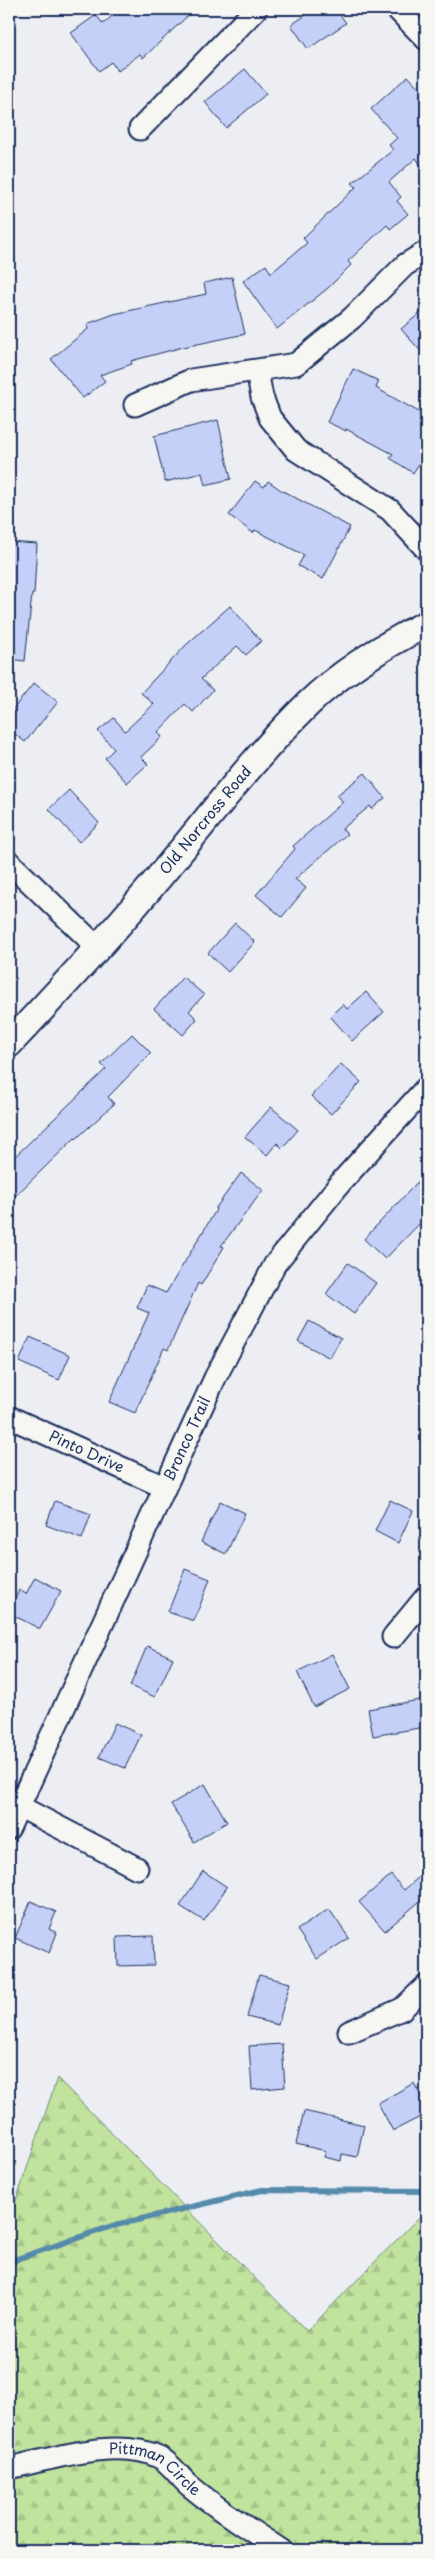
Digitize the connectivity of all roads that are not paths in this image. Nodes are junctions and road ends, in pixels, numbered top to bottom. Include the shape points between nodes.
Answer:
1 (256, 9) edge
2 (397, 9) edge
3 (426, 39) edge
4 (140, 129) dead end
5 (426, 252) edge
6 (257, 371) junction
7 (135, 405) dead end
8 (426, 549) edge
9 (426, 624) edge
10 (9, 862) edge
11 (99, 949) junction
12 (9, 1044) edge
13 (426, 1088) edge
14 (9, 1417) edge
15 (164, 1487) junction
16 (426, 1597) edge
17 (393, 1637) dead end
18 (14, 1804) edge
19 (9, 1828) edge
20 (137, 1868) dead end
21 (426, 1986) edge
22 (349, 2032) dead end
23 (9, 2468) edge
24 (281, 2550) edge

1 - 4 street
2 - 3 street
5 - 6 street via 405,265 352,318 296,364
6 - 7 street via 191,380
6 - 8 street via 270,418 296,450 390,510
9 - 11 street, Old Norcross Road via 343,676 308,704
10 - 11 street
11 - 12 street, Old Norcross Road
13 - 15 street, Bronco Trail via 342,1180 274,1264
14 - 15 street, Pinto Drive
15 - 18 street, Bronco Trail
16 - 17 street
18 - 19 street, Bronco Trail
18 - 20 street
21 - 22 street via 402,2009
23 - 24 street, Pittman Circle via 83,2452 128,2449 160,2458 235,2520

